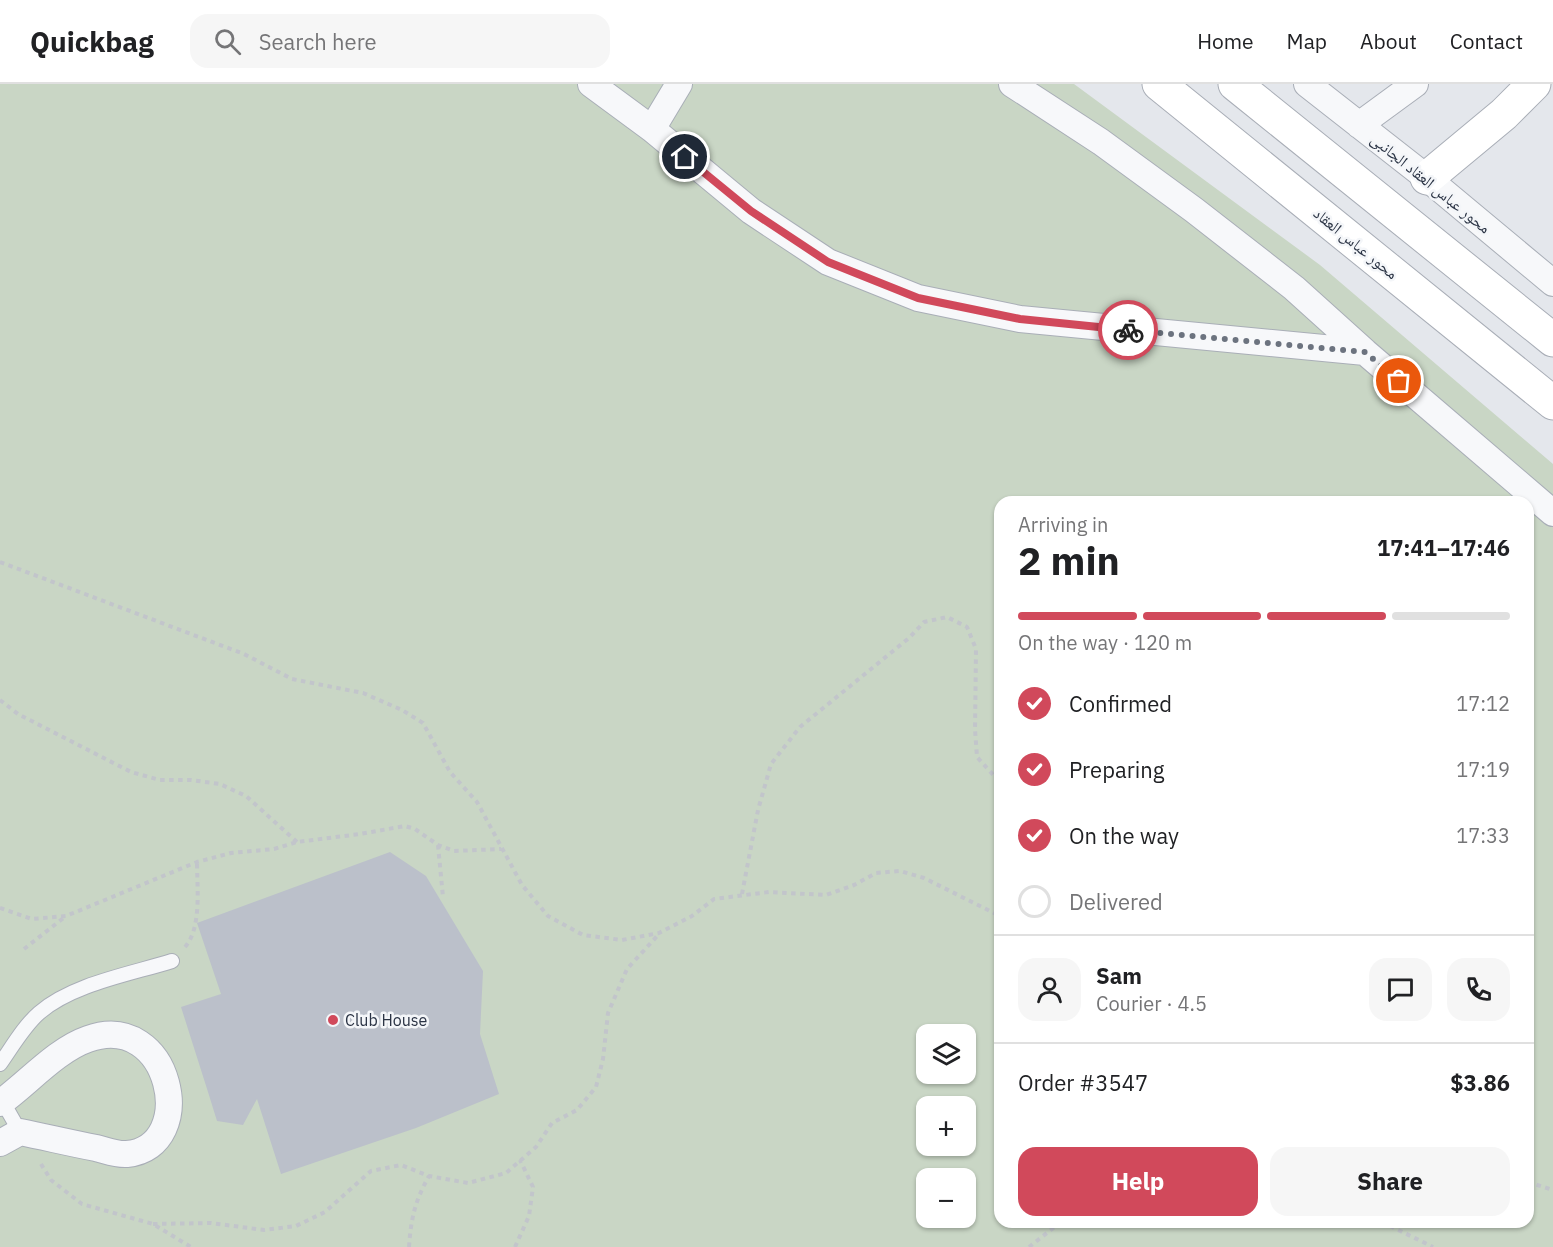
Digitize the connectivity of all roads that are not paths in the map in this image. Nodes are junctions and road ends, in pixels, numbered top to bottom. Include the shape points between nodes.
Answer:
1 (591, 84) edge
2 (679, 84) edge
3 (1012, 84) edge
4 (1159, 84) edge
5 (1235, 84) edge
6 (1307, 84) edge
7 (1415, 84) edge
8 (1534, 84) edge
9 (1359, 124) junction
10 (652, 129) junction
11 (1427, 178) junction
12 (1553, 283) edge
13 (1553, 340) edge
14 (1365, 352) junction
15 (1553, 403) edge
16 (1533, 496) edge
17 (1534, 497) edge
18 (1553, 513) edge
19 (172, 961) road end
20 (0, 1064) edge
21 (1, 1101) edge
22 (10, 1137) edge

1 - 10 street
2 - 10 street
3 - 14 street via 1194,210 1294,288
4 - 15 main road, محور عباس العقاد
5 - 13 main road
6 - 9 street, محور عباس العقاد الجانبى
7 - 9 street
8 - 11 main road
9 - 11 street, محور عباس العقاد الجانبى
10 - 14 street via 751,211 828,262 918,298 1020,319
11 - 12 street, محور عباس العقاد الجانبى
14 - 16 street
17 - 18 street
19 - 20 lane via 57,999 37,1014
21 - 22 lane
21 - 22 street via 65,1051 88,1039 112,1035 131,1039 148,1049 160,1064 169,1102 167,1120 158,1137 144,1149 126,1154

